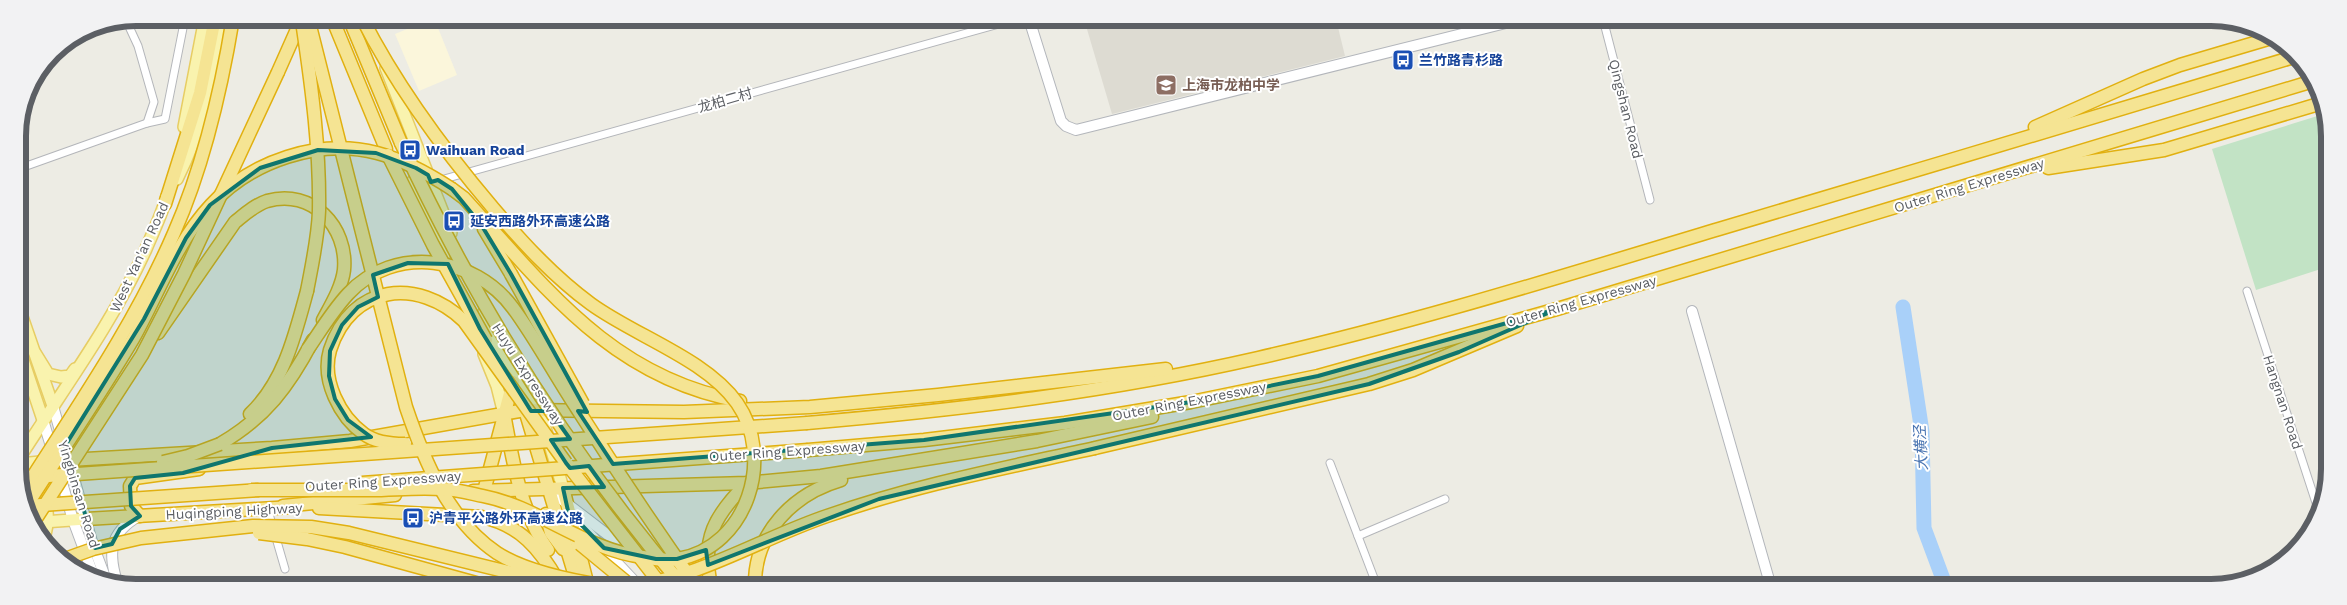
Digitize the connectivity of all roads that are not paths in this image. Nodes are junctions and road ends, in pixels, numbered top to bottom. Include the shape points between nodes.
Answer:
1 (129, 26) edge
2 (183, 26) edge
3 (213, 26) edge
4 (231, 26) edge
5 (298, 26) edge
6 (303, 26) edge
7 (310, 26) edge
8 (335, 26) edge
9 (348, 26) edge
10 (352, 26) edge
11 (366, 26) edge
12 (369, 26) edge
13 (991, 26) edge
14 (1031, 26) edge
15 (1494, 26) edge
16 (1605, 26) edge
17 (2262, 40) edge
18 (2288, 59) edge
19 (2307, 83) edge
20 (2316, 105) edge
21 (147, 123) junction
22 (26, 166) edge
23 (431, 182) junction
24 (452, 189) junction
25 (1851, 190) junction
26 (1650, 200) dead end
27 (165, 204) joint
28 (1859, 218) junction
29 (2247, 291) dead end
30 (118, 305) junction
31 (1557, 309) junction
32 (1692, 311) dead end
33 (26, 328) edge
34 (493, 334) junction
35 (308, 349) junction
36 (35, 353) junction
37 (142, 355) junction
38 (1258, 358) junction
39 (26, 369) edge
40 (1318, 376) junction
41 (512, 382) junction
42 (53, 406) junction
43 (810, 407) junction
44 (525, 410) junction
45 (540, 411) junction
46 (504, 414) junction
47 (43, 420) junction
48 (220, 444) junction
49 (495, 444) junction
50 (26, 447) edge
51 (272, 448) junction
52 (69, 460) junction
53 (56, 461) junction
54 (922, 461) junction
55 (566, 463) junction
56 (1330, 463) dead end
57 (26, 464) edge
58 (26, 472) edge
59 (90, 473) junction
60 (26, 478) edge
61 (747, 483) junction
62 (27, 485) edge
63 (563, 488) junction
64 (547, 489) junction
65 (251, 490) junction
66 (521, 490) junction
67 (484, 491) junction
68 (31, 499) edge
69 (1445, 499) dead end
70 (2315, 501) edge
71 (637, 502) junction
72 (33, 505) edge
73 (283, 506) junction
74 (267, 507) junction
75 (568, 508) junction
76 (140, 516) junction
77 (38, 518) edge
78 (80, 520) junction
79 (40, 522) edge
80 (49, 522) junction
81 (552, 524) junction
82 (46, 532) edge
83 (197, 532) junction
84 (1358, 536) junction
85 (112, 544) junction
86 (71, 557) edge
87 (92, 569) edge
88 (285, 569) dead end
89 (103, 574) edge
90 (111, 576) edge
91 (116, 577) edge
92 (460, 579) edge
93 (534, 579) edge
94 (557, 579) edge
95 (560, 579) edge
96 (567, 579) edge
97 (576, 579) edge
98 (586, 579) edge
99 (624, 579) edge
100 (633, 579) edge
101 (657, 579) edge
102 (661, 579) edge
103 (669, 579) edge
104 (677, 579) edge
105 (691, 579) edge
106 (710, 579) edge
107 (755, 579) edge
108 (1374, 579) edge
109 (1769, 579) edge

1 - 21 street via 154,102
2 - 21 street via 165,119
3 - 27 highway via 200,93
4 - 62 highway, bridge via 216,104 175,231 110,355
5 - 37 highway, bridge via 188,265
6 - 48 highway, bridge via 318,162 318,213 307,291 297,329 274,383 258,407
7 - 96 highway, bridge via 406,407 428,467 449,503 471,530 498,553
8 - 55 highway, Huyu Expressway, bridge via 386,149 433,245 480,329
9 - 46 main road via 497,386
10 - 104 highway, Huyu Expressway, bridge via 401,143 447,238 494,321 537,392 621,510
11 - 81 highway, bridge via 399,85 432,132 526,246 591,304 721,383 749,424 755,446 755,473 750,495 734,524 694,554 677,559 624,555 596,546
12 - 23 main road
13 - 23 street, 龙柏二村
14 - 15 street via 1061,121 1072,129 1086,129
16 - 26 street, Qingshan Road
17 - 25 highway via 2180,65 2030,129
18 - 25 highway, Outer Ring Expressway
19 - 28 highway, Outer Ring Expressway
20 - 28 highway via 2164,150 2040,170
21 - 22 street
23 - 34 main road
24 - 43 highway via 464,198 561,305 613,349 662,377 718,397 749,403
24 - 68 highway, bridge via 396,159 356,149 337,149 318,150 279,160 260,168 225,191 210,205 186,238 124,353
24 - 71 highway, bridge via 482,226 511,274
25 - 38 highway, Outer Ring Expressway via 1550,280
27 - 30 main road, West Yan'an Road
28 - 31 highway, Outer Ring Expressway
29 - 70 street, Hangnan Road
30 - 36 main road via 70,376 48,374
30 - 42 main road, West Yan'an Road via 94,347
31 - 40 highway, Outer Ring Expressway
31 - 103 highway, bridge via 1459,352 1369,384 879,498 825,516
32 - 109 street
33 - 36 main road
34 - 41 main road
34 - 45 main road
35 - 37 highway, bridge via 339,288 344,273 344,256 341,240 319,209 286,199 267,201 235,222
35 - 48 highway via 284,390 264,413
35 - 71 highway, bridge via 349,293 386,268 437,261 462,268 484,279 513,308
36 - 42 main road
37 - 77 highway, bridge
38 - 43 highway via 1016,387
38 - 49 highway, Outer Ring Expressway, bridge via 1148,380 921,413
39 - 47 main road
40 - 54 highway via 1192,408 1037,441
40 - 65 highway, Outer Ring Expressway, bridge via 1065,423 924,440
41 - 44 main road
41 - 46 highway
42 - 47 main road, West Yan'an Road
42 - 52 street, Yingbinsan Road
43 - 45 highway via 684,412
44 - 45 highway
44 - 46 highway
44 - 64 highway
45 - 63 main road
46 - 51 highway via 350,441
46 - 66 highway
46 - 67 highway
47 - 50 main road, West Yan'an Road
47 - 53 street, Yingbinsan Road
48 - 59 highway, bridge via 149,465
49 - 55 highway, bridge via 390,444 366,435 348,420 335,399 329,376 330,351 342,325 358,307 395,292 434,299 450,308 464,321
49 - 59 highway, Outer Ring Expressway, bridge
51 - 52 highway
51 - 76 highway via 183,473 135,478 130,486 131,506
52 - 53 main road
52 - 78 street, Yingbinsan Road
53 - 57 main road
53 - 78 street, Yingbinsan Road
54 - 61 highway
54 - 107 highway via 823,485 802,496 773,527 761,550
55 - 101 highway, Huyu Expressway, bridge
56 - 84 street
58 - 80 main road via 46,500
59 - 60 highway, Outer Ring Expressway, bridge
61 - 63 highway
61 - 106 highway via 717,518 709,539
63 - 64 highway
63 - 75 highway
64 - 66 highway
64 - 75 street
64 - 97 highway via 545,510 551,533 568,556
65 - 72 highway, Outer Ring Expressway, bridge
65 - 81 highway, bridge via 443,489 487,497
66 - 67 highway
66 - 95 highway via 535,532 552,556
67 - 73 highway via 361,497
69 - 84 street
71 - 105 highway, bridge
73 - 74 highway, Huqingping Highway
73 - 94 highway, Huqingping Highway via 498,520 515,528 534,545
74 - 76 highway, Huqingping Highway
74 - 88 street
75 - 98 highway
75 - 100 street
75 - 102 street via 650,567
76 - 78 highway, Huqingping Highway
76 - 85 street, Yingbinsan Road via 120,530
78 - 80 main road
78 - 87 street, Yingbinsan Road
78 - 89 street, Yingbinsan Road
79 - 80 main road
80 - 82 main road
81 - 99 highway, bridge
83 - 86 highway, bridge via 141,538
83 - 92 highway, bridge via 264,533 307,539
83 - 93 highway, bridge via 253,526 311,526
84 - 108 street
85 - 90 street via 107,561
85 - 91 street, Yingbinsan Road

